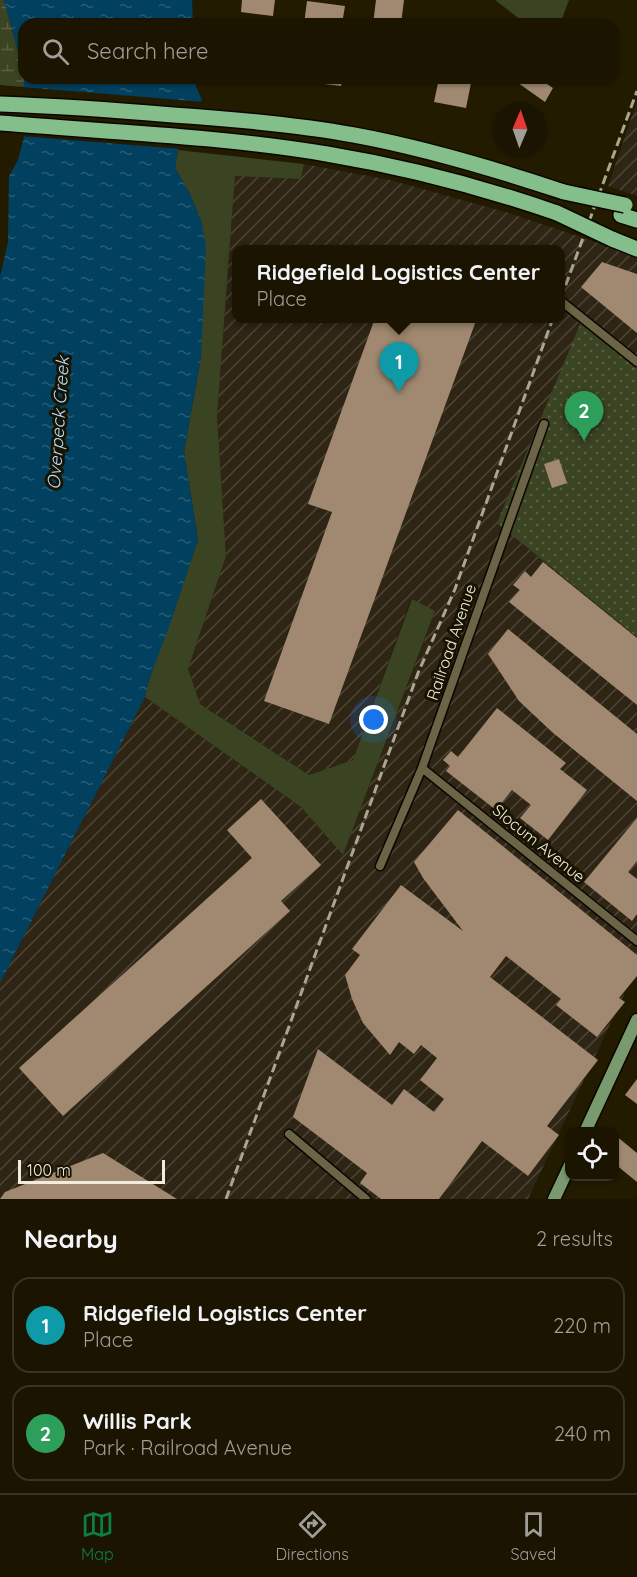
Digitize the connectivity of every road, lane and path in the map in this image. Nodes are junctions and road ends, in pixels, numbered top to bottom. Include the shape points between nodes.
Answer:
1 (0, 96) edge
2 (0, 104) edge
3 (64, 106) junction
4 (0, 123) edge
5 (628, 210) edge
6 (637, 220) edge
7 (614, 235) junction
8 (637, 239) edge
9 (637, 249) edge
10 (565, 304) edge
11 (637, 362) edge
12 (544, 424) dead end
13 (422, 768) junction
14 (380, 866) dead end
15 (637, 941) edge
16 (637, 1020) edge
17 (587, 1127) edge
18 (289, 1134) dead end
19 (565, 1176) edge
20 (366, 1199) edge
21 (554, 1199) edge

1 - 3 highway
2 - 3 highway
3 - 5 highway, bridge via 282,124 371,139 460,159
4 - 7 highway, bridge via 309,151 387,165 468,185
5 - 6 highway
7 - 8 highway
7 - 9 highway
10 - 11 street
12 - 13 street, Railroad Avenue
13 - 14 street, Railroad Avenue
13 - 15 street, Slocum Avenue
16 - 17 main road
18 - 20 street
19 - 21 main road

